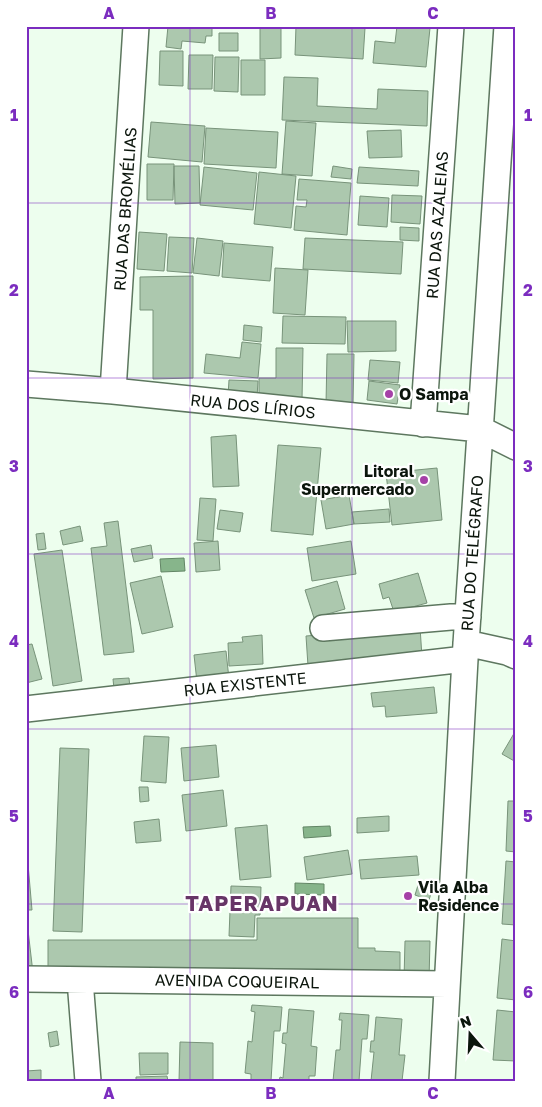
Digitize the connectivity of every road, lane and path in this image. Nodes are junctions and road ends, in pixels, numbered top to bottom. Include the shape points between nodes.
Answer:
1 (136, 26) edge
2 (451, 26) edge
3 (507, 26) edge
4 (26, 384) edge
5 (113, 391) junction
6 (423, 424) junction
7 (480, 429) junction
8 (516, 447) edge
9 (468, 617) junction
10 (323, 628) dead end
11 (465, 651) junction
12 (516, 656) edge
13 (26, 709) edge
14 (26, 979) edge
15 (80, 980) junction
16 (448, 984) junction
17 (88, 1081) edge
18 (442, 1081) edge

1 - 5 street, RUA DAS BROMÉLIAS
2 - 6 street, RUA DAS AZALEIAS
3 - 7 street, RUA DO TELÉGRAFO
4 - 5 street, RUA DOS LÍRIOS
5 - 6 street, RUA DOS LÍRIOS
6 - 7 street, RUA DOS LÍRIOS
7 - 8 street
7 - 9 street, RUA DO TELÉGRAFO
9 - 10 street
9 - 11 street, RUA DO TELÉGRAFO
11 - 12 street, RUA EXISTENTE via 507,652
11 - 13 street, RUA EXISTENTE
11 - 16 street, RUA DO TELÉGRAFO
14 - 15 street, AVENIDA COQUEIRAL
15 - 16 street, AVENIDA COQUEIRAL
15 - 17 street
16 - 18 street, RUA DO TELÉGRAFO

